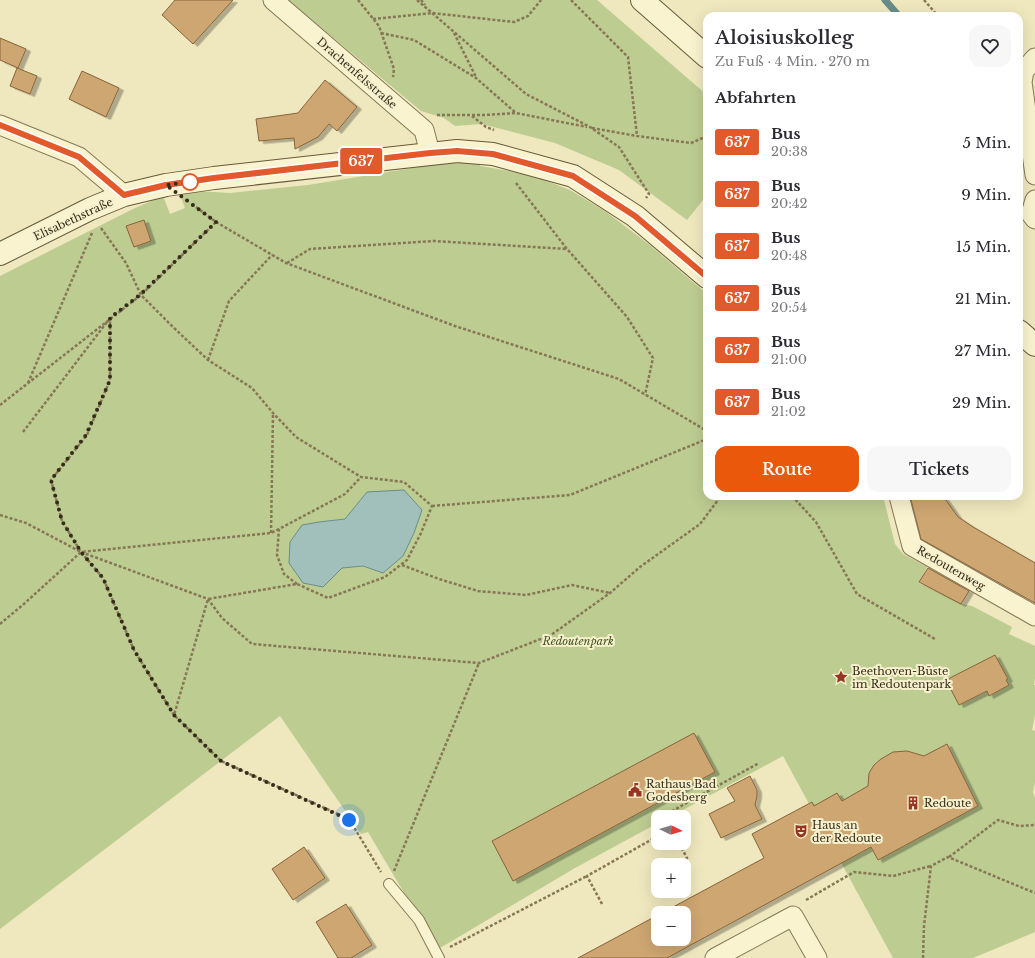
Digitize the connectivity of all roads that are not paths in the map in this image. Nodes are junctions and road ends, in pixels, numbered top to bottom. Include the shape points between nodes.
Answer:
1 (274, 0) edge
2 (642, 0) edge
3 (703, 53) edge
4 (1035, 58) edge
5 (1023, 76) edge
6 (1023, 89) edge
7 (0, 125) edge
8 (430, 153) junction
9 (1035, 175) edge
10 (124, 195) junction
11 (1035, 200) edge
12 (1035, 220) edge
13 (0, 254) edge
14 (703, 274) edge
15 (1023, 335) edge
16 (1035, 346) edge
17 (900, 500) edge
18 (1035, 616) edge
19 (389, 884) road end
20 (438, 956) edge
21 (715, 958) edge
22 (817, 958) edge

1 - 8 street, Drachenfelsstraße via 424,130
2 - 3 street
4 - 5 street via 1024,71
6 - 9 street
7 - 10 street via 79,157
8 - 10 street, Elisabethstraße via 214,178 166,185
8 - 14 street, Elisabethstraße via 457,151 493,154 573,176 635,216
10 - 13 street, Elisabethstraße
11 - 12 street via 1031,214
15 - 16 street
17 - 18 street, Redoutenweg via 912,546
19 - 20 lane via 419,920
21 - 22 street via 793,916

